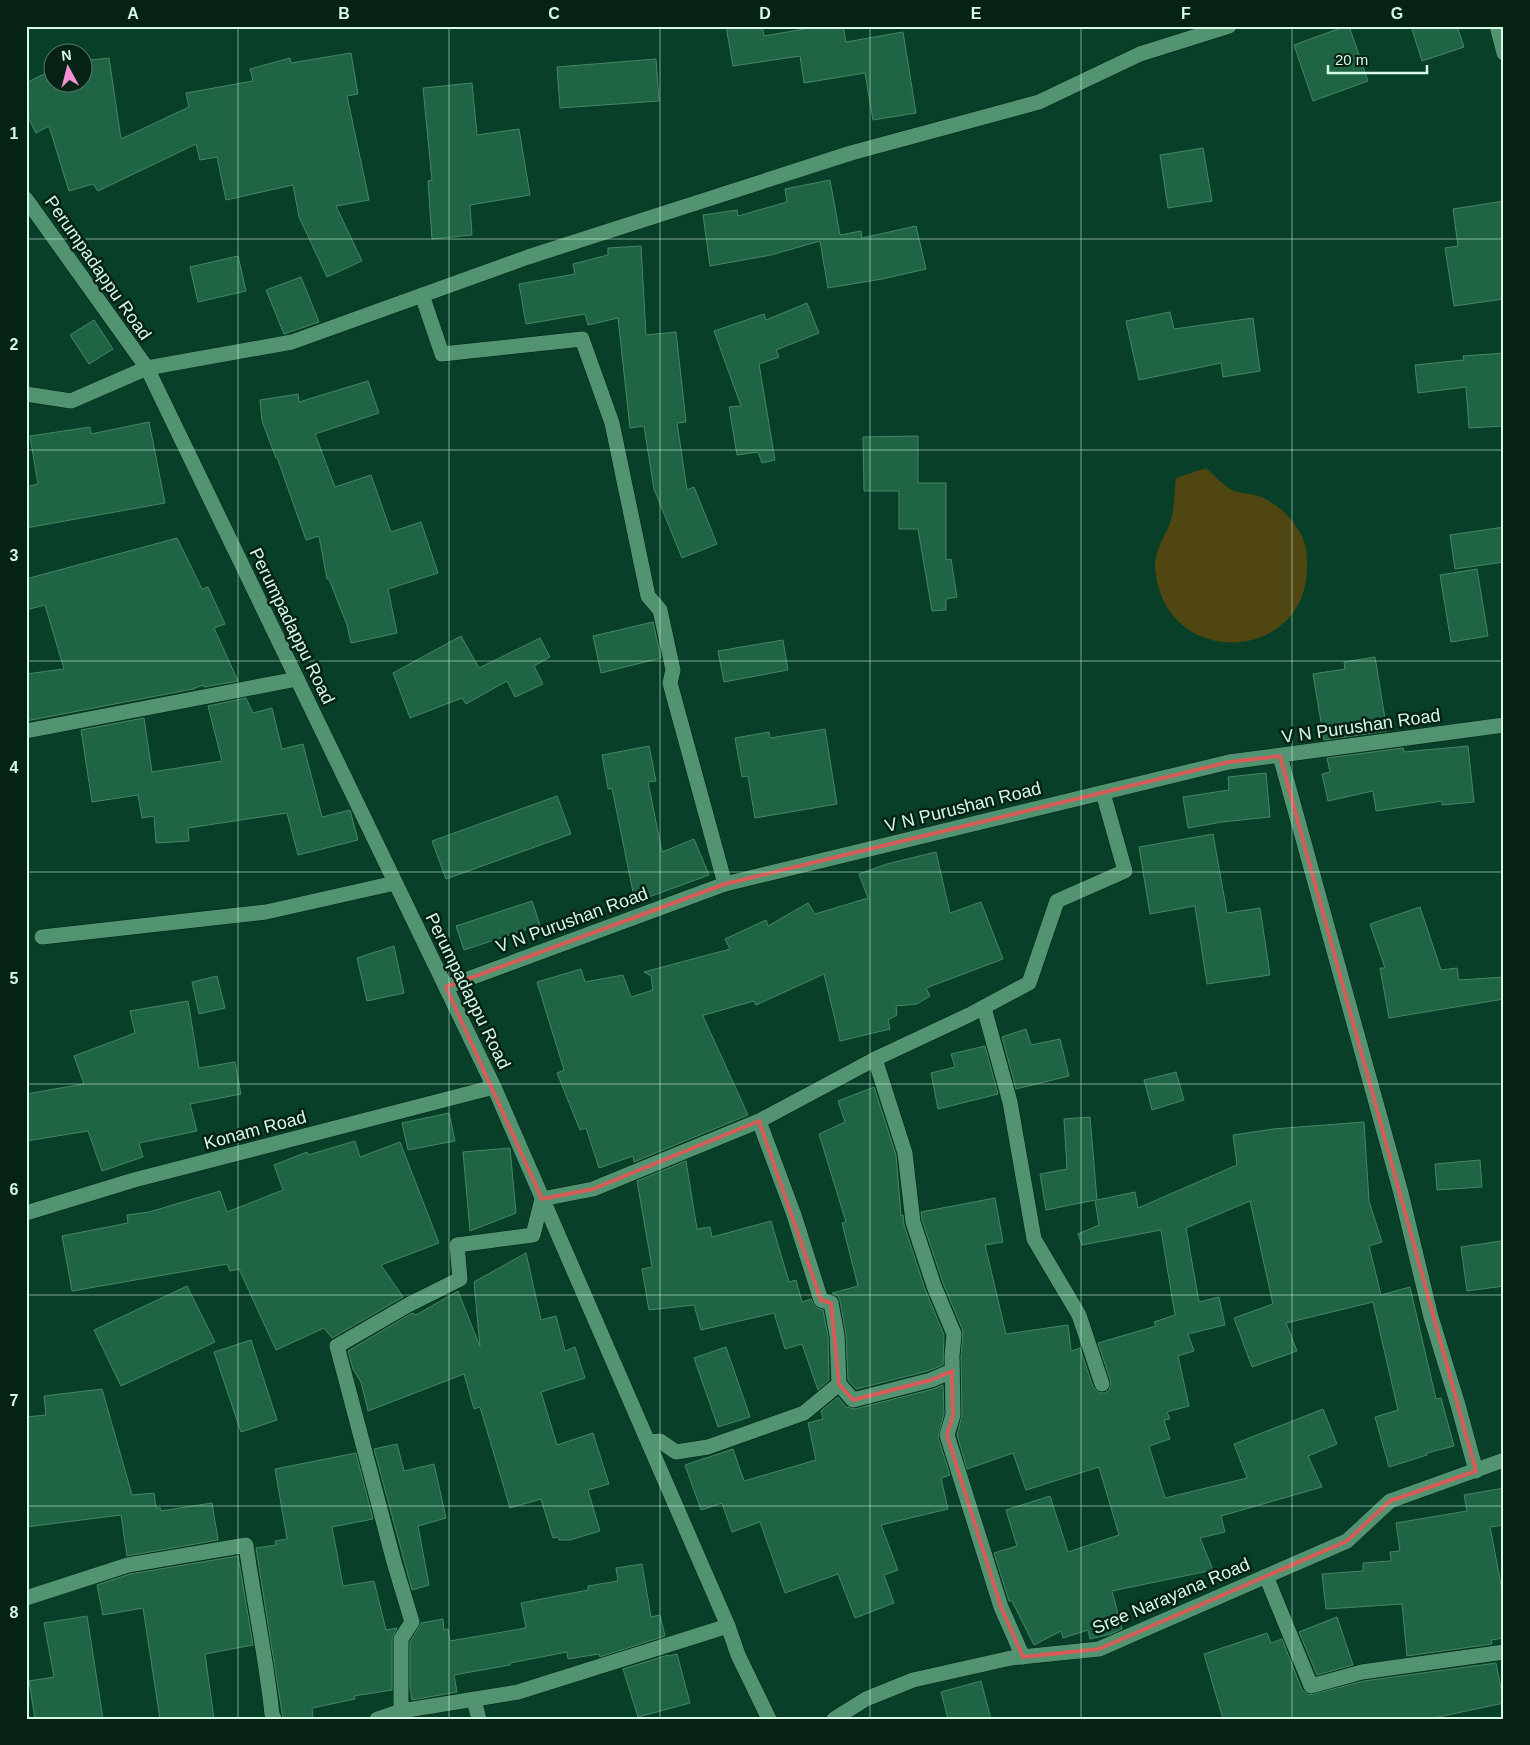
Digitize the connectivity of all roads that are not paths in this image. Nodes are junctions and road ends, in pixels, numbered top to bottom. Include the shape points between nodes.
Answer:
1 (1229, 26) edge
2 (1497, 26) edge
3 (1504, 53) edge
4 (26, 199) edge
5 (422, 295) junction
6 (146, 368) junction
7 (26, 394) edge
8 (297, 679) junction
9 (1504, 725) edge
10 (26, 731) edge
11 (1280, 756) junction
12 (1103, 793) junction
13 (395, 883) junction
14 (725, 884) junction
15 (42, 937) dead end
16 (446, 987) junction
17 (984, 1008) junction
18 (876, 1059) junction
19 (494, 1087) junction
20 (759, 1121) junction
21 (542, 1199) junction
22 (26, 1213) edge
23 (952, 1370) junction
24 (839, 1384) junction
25 (1102, 1384) dead end
26 (648, 1442) junction
27 (1504, 1460) edge
28 (1476, 1471) junction
29 (1266, 1576) junction
30 (26, 1598) edge
31 (728, 1626) junction
32 (1504, 1652) edge
33 (1023, 1657) junction
34 (474, 1700) junction
35 (401, 1711) junction
36 (274, 1719) edge
37 (377, 1719) edge
38 (479, 1719) edge
39 (769, 1719) edge
40 (834, 1719) edge

1 - 5 street via 1140,54 1039,102 851,152 528,257
2 - 3 street
4 - 6 street, Perumpadappu Road
5 - 6 street via 292,342
5 - 14 street via 442,354 582,339 612,424 648,596 660,610 673,670 670,683
6 - 7 street via 71,401
6 - 8 street, Perumpadappu Road
8 - 10 street
8 - 13 street, Perumpadappu Road
9 - 11 street, V N Purushan Road
11 - 12 street, V N Purushan Road via 1229,762
11 - 28 street via 1398,1184 1431,1317
12 - 14 street, V N Purushan Road
12 - 17 street via 1125,871 1057,901 1029,983
13 - 15 street via 266,912
13 - 16 street, Perumpadappu Road
14 - 16 street, V N Purushan Road
16 - 19 street, Perumpadappu Road
17 - 18 street
17 - 25 street via 1010,1102 1034,1239 1079,1315
18 - 20 street
18 - 23 street via 904,1153 914,1222 934,1286 954,1334
19 - 21 street, Perumpadappu Road
19 - 22 street, Konam Road via 134,1180
20 - 21 street via 593,1189
20 - 24 street via 821,1300 831,1303 837,1335
21 - 26 street, Perumpadappu Road
21 - 35 street via 533,1235 457,1245 460,1280 408,1305 337,1346 412,1622 401,1639
23 - 24 street via 931,1380 853,1400
23 - 33 street via 953,1415 947,1435 1001,1607
24 - 26 street via 804,1413 708,1447 676,1452 660,1441
26 - 31 street, Perumpadappu Road
27 - 28 street, Sree Narayana Road
28 - 29 street, Sree Narayana Road via 1390,1501 1347,1541
29 - 32 street via 1310,1686 1362,1672
29 - 33 street, Sree Narayana Road via 1099,1649
30 - 36 street via 128,1565 246,1545
31 - 34 street via 518,1692
31 - 39 street, Perumpadappu Road via 738,1655
33 - 40 street, Sree Narayana Road via 913,1680 866,1699
34 - 35 street
34 - 38 street
35 - 37 street

